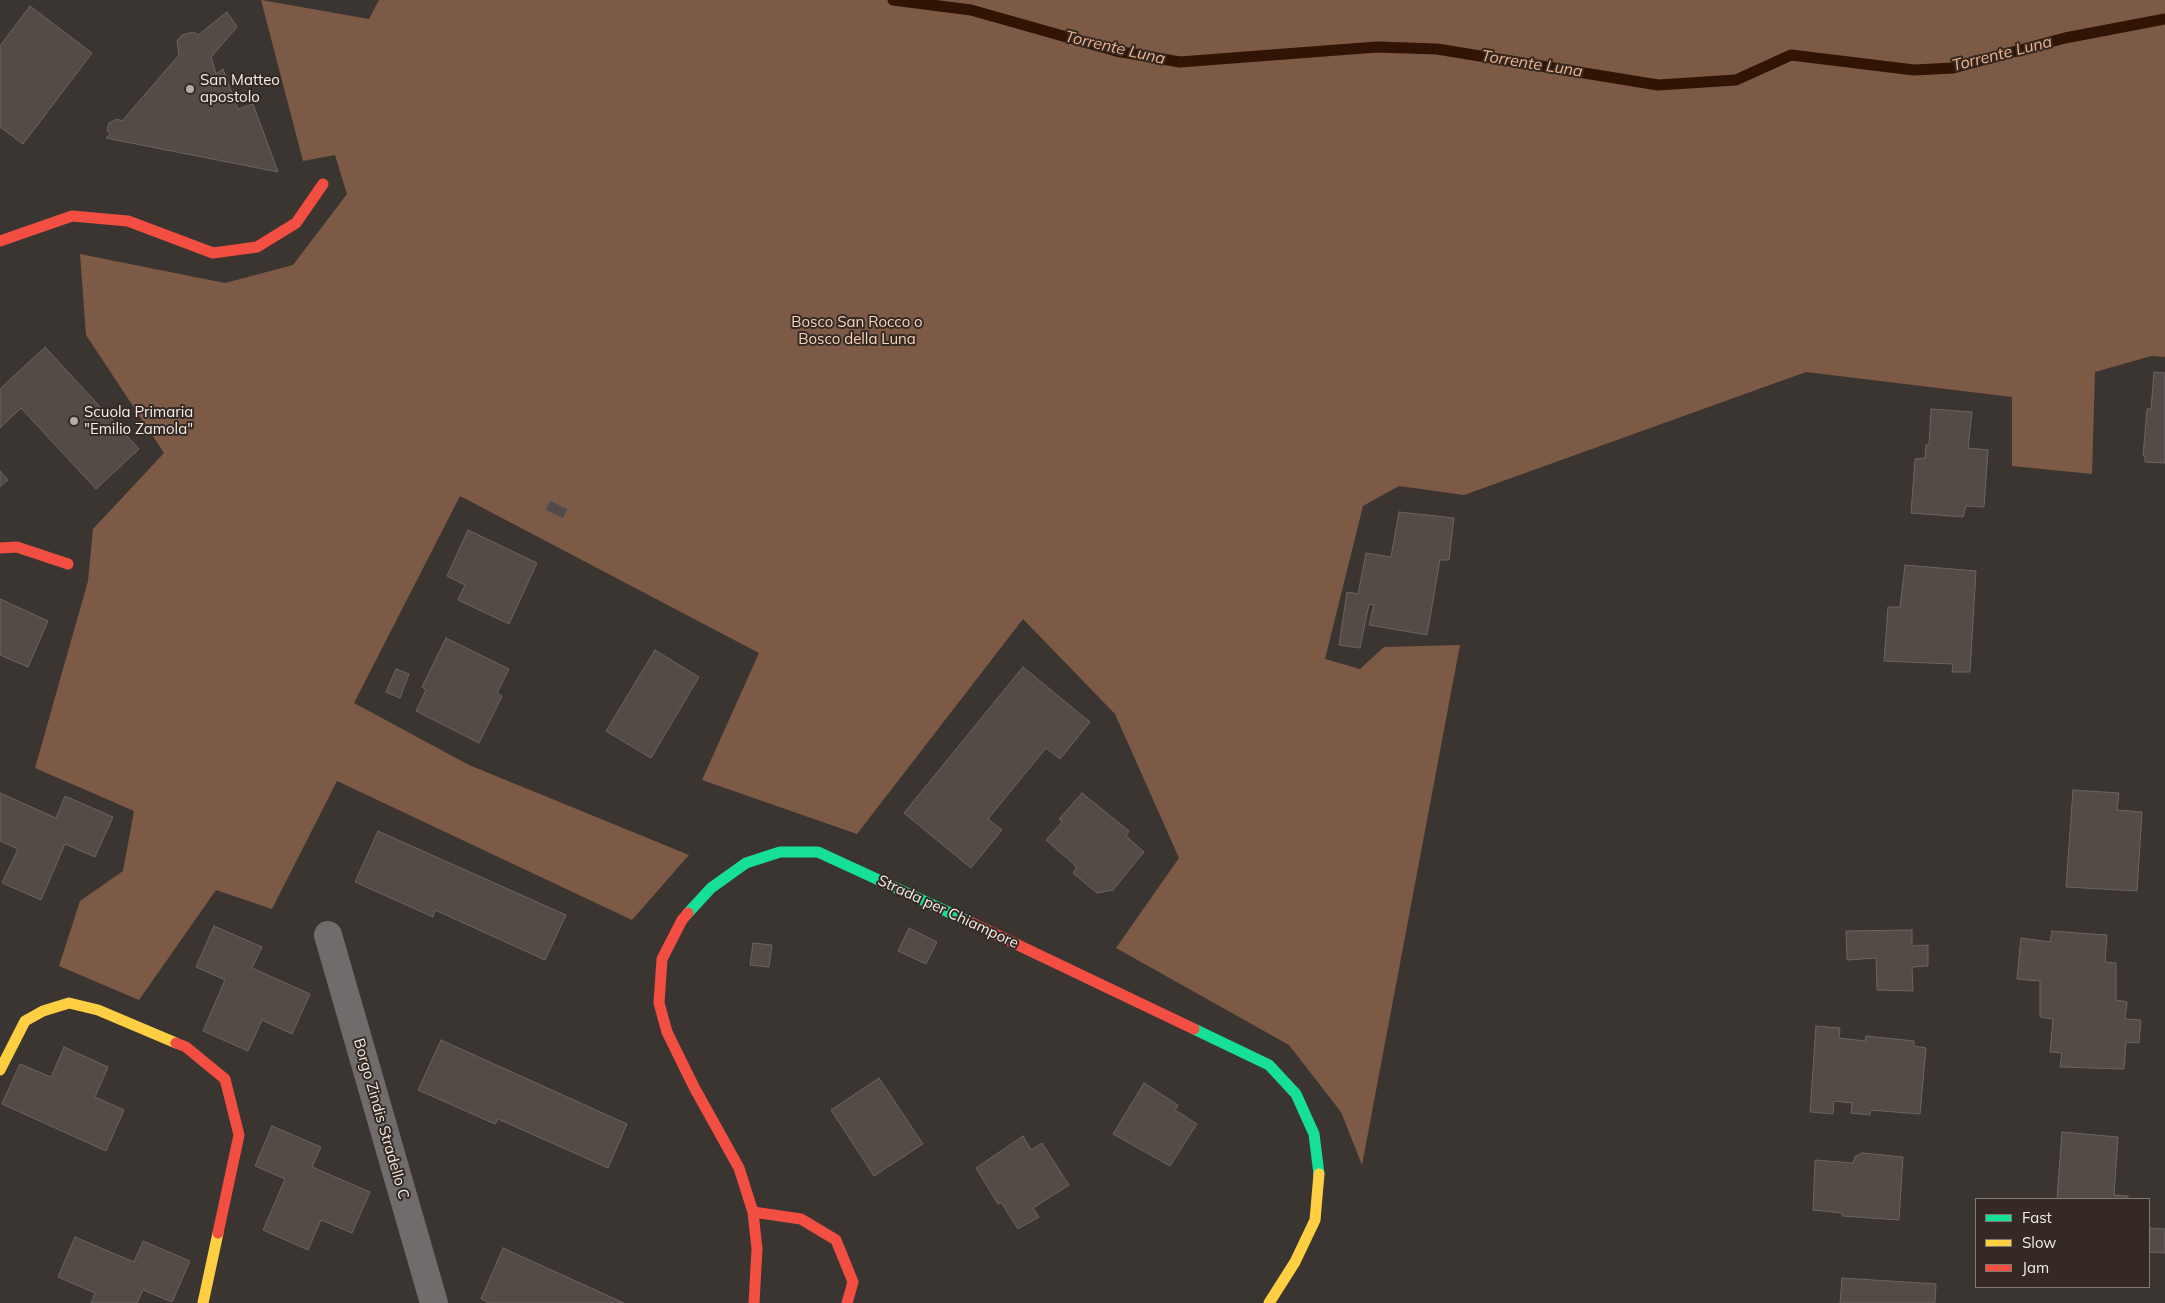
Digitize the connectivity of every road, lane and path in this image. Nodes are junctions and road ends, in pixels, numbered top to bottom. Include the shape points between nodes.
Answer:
1 (323, 184) dead end
2 (0, 241) edge
3 (0, 548) edge
4 (68, 564) dead end
5 (328, 935) dead end
6 (0, 1070) edge
7 (753, 1212) junction
8 (852, 1296) edge
9 (203, 1303) edge
10 (434, 1303) edge
11 (754, 1303) edge
12 (1269, 1303) edge

1 - 2 street via 296,222 257,247 213,252 128,221 72,216
3 - 4 street via 17,547
5 - 10 street, Borgo Zindis Stradello C
6 - 9 street via 25,1021 69,1003 98,1010 186,1047 224,1079 239,1135
7 - 8 street via 801,1219 836,1240
7 - 11 street, Strada per Chiampore via 757,1249
7 - 12 street, Strada per Chiampore via 739,1168 668,1032 659,1003 662,959 682,920 711,888 746,863 780,852 818,852 1269,1064 1296,1094 1314,1134 1320,1172 1315,1220 1295,1262

